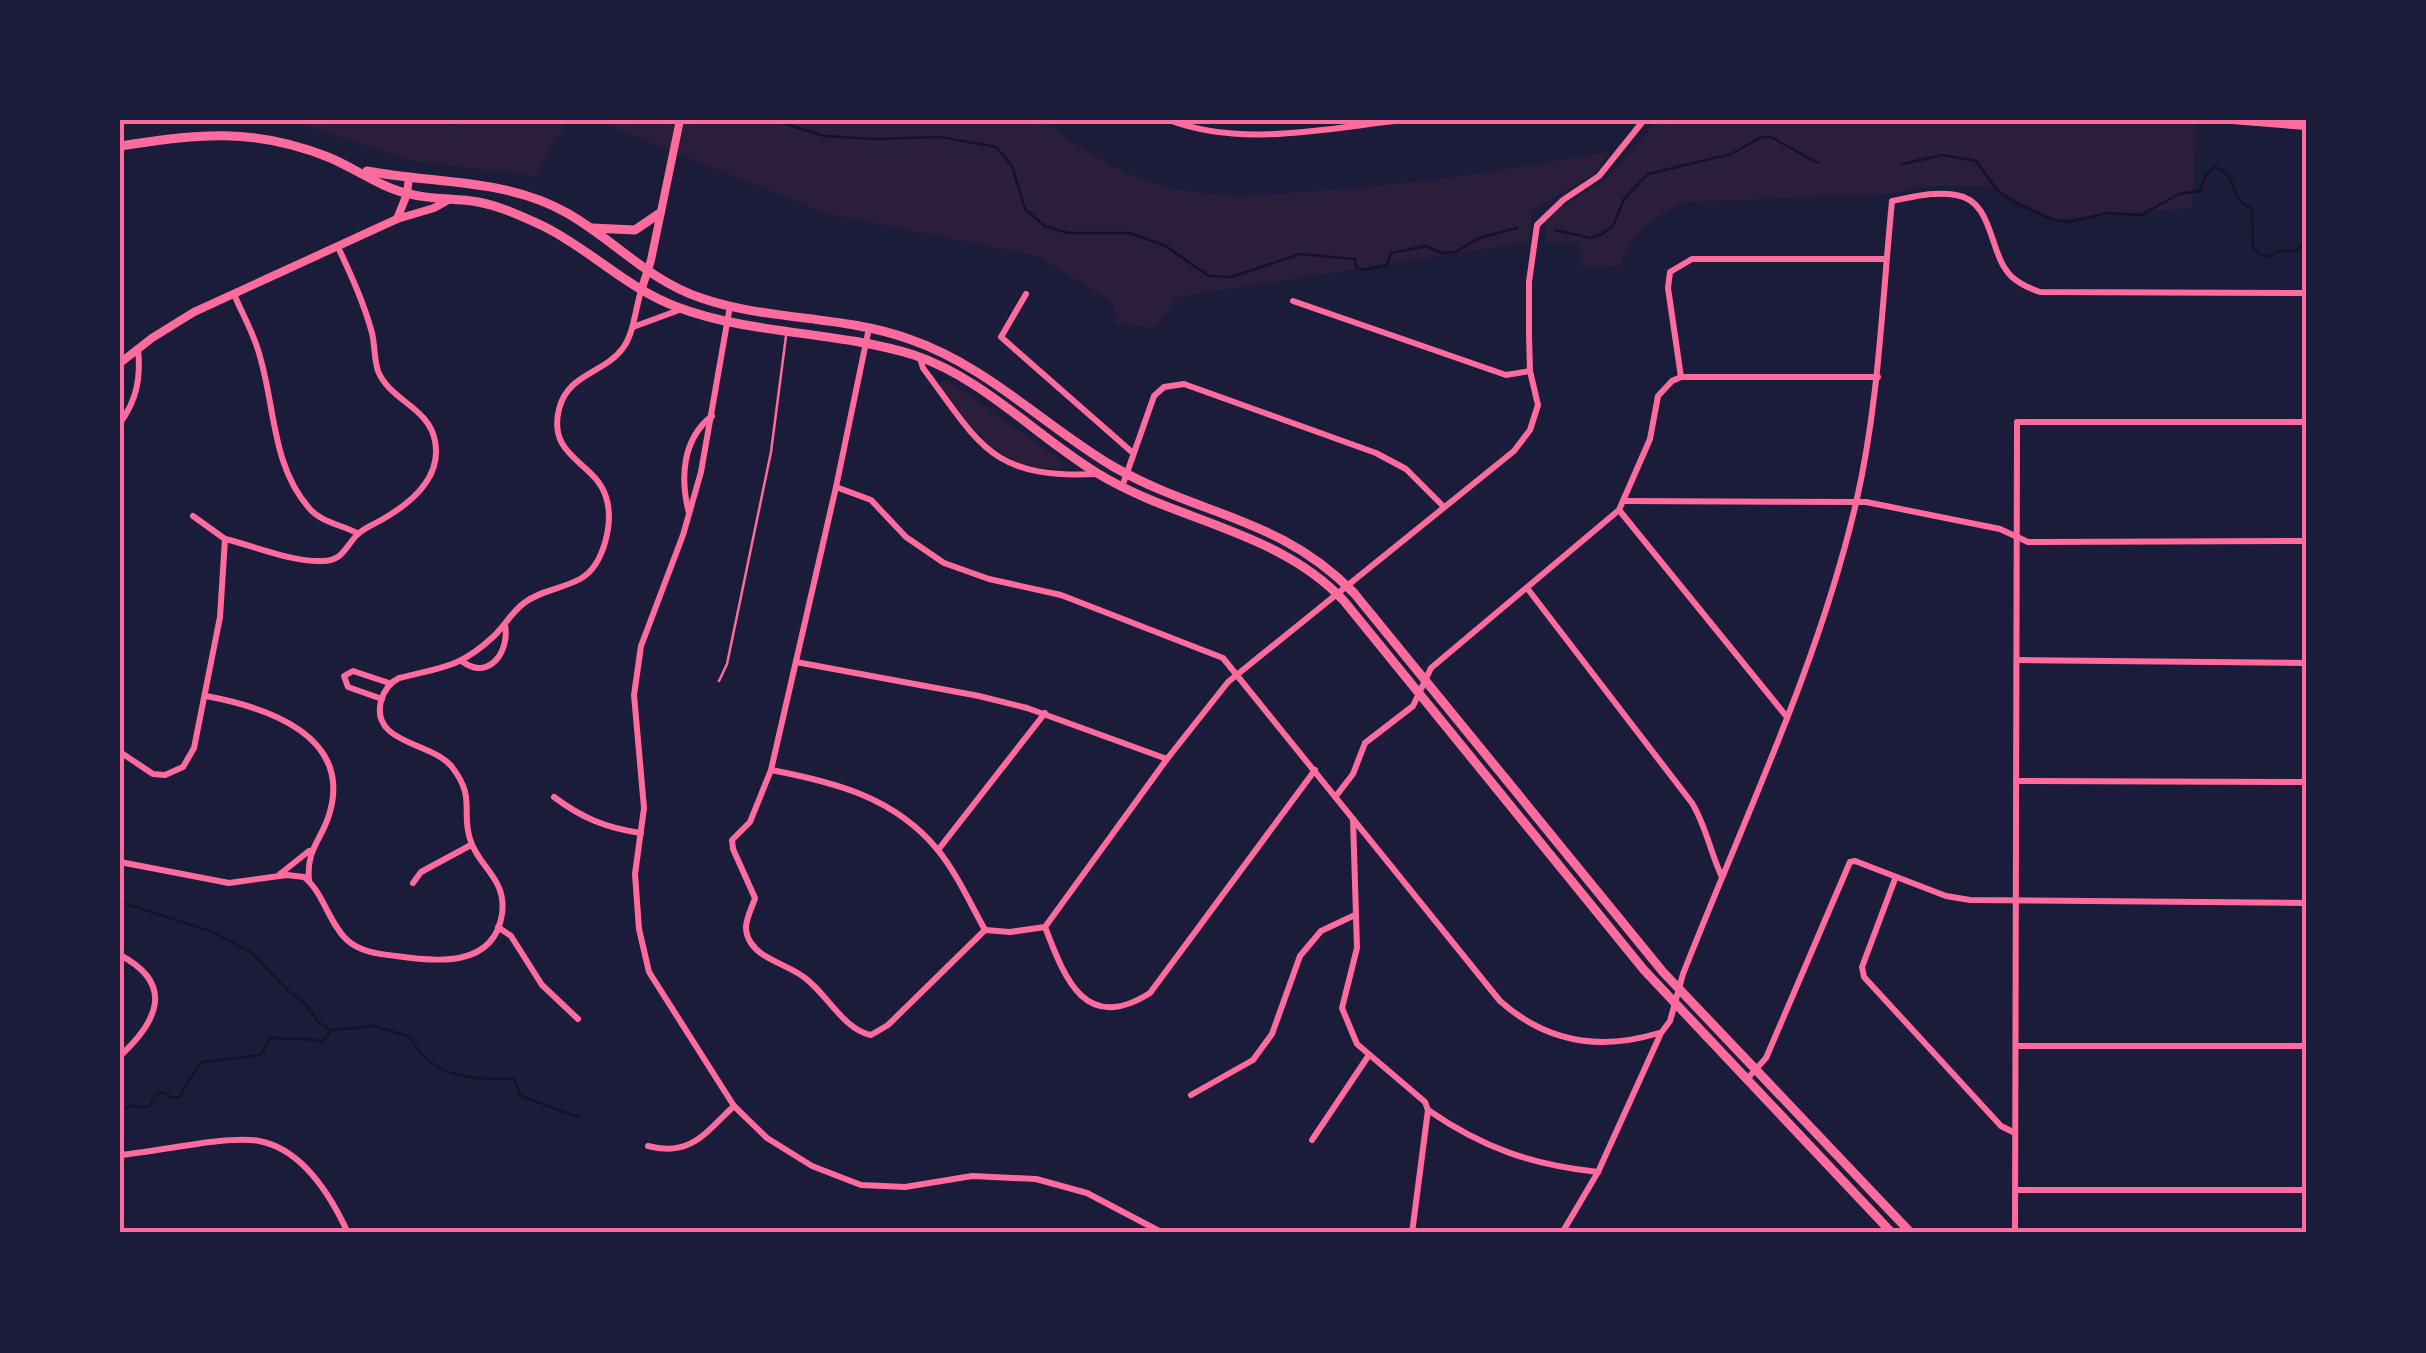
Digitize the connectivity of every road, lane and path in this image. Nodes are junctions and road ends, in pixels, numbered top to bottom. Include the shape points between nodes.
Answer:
1 (680, 120) edge
2 (1169, 120) edge
3 (1404, 120) edge
4 (1644, 120) edge
5 (2219, 120) edge
6 (2306, 127) edge
7 (120, 146) edge
8 (360, 170) junction
9 (409, 178) junction
10 (407, 194) junction
11 (450, 199) junction
12 (660, 213) junction
13 (397, 219) junction
14 (589, 228) junction
15 (338, 247) junction
16 (1886, 259) junction
17 (648, 270) junction
18 (641, 291) junction
19 (234, 294) junction
20 (1026, 294) dead end
21 (2306, 294) edge
22 (1293, 301) dead end
23 (730, 306) junction
24 (682, 309) junction
25 (728, 320) junction
26 (632, 327) junction
27 (869, 328) junction
28 (787, 329) junction
29 (867, 342) junction
30 (138, 349) junction
31 (919, 357) junction
32 (120, 363) edge
33 (1530, 372) junction
34 (1681, 376) junction
35 (1878, 377) junction
36 (712, 416) junction
37 (2306, 422) edge
38 (120, 423) edge
39 (1133, 453) junction
40 (1098, 474) junction
41 (1126, 474) junction
42 (836, 487) junction
43 (1122, 488) junction
44 (1624, 502) junction
45 (1856, 502) junction
46 (1444, 507) junction
47 (1619, 510) junction
48 (689, 514) junction
49 (193, 516) dead end
50 (357, 534) junction
51 (2017, 536) junction
52 (224, 538) junction
53 (2306, 542) edge
54 (1346, 584) junction
55 (1527, 588) junction
56 (1336, 592) junction
57 (505, 625) junction
58 (2017, 660) junction
59 (463, 662) junction
60 (796, 662) junction
61 (2306, 663) edge
62 (1238, 675) junction
63 (719, 680) dead end
64 (1426, 680) junction
65 (390, 683) junction
66 (1420, 693) junction
67 (206, 696) junction
68 (382, 699) junction
69 (1046, 713) junction
70 (1788, 718) junction
71 (120, 752) edge
72 (1167, 759) junction
73 (771, 770) junction
74 (1315, 770) junction
75 (2016, 781) junction
76 (2306, 782) edge
77 (1336, 796) junction
78 (554, 798) dead end
79 (1353, 819) junction
80 (641, 832) junction
81 (472, 845) junction
82 (938, 850) junction
83 (310, 851) junction
84 (120, 862) edge
85 (278, 876) junction
86 (1722, 876) junction
87 (1895, 879) junction
88 (310, 882) junction
89 (413, 883) dead end
90 (2017, 902) junction
91 (2306, 903) edge
92 (1355, 915) junction
93 (498, 927) junction
94 (1045, 927) junction
95 (985, 930) junction
96 (120, 955) edge
97 (1679, 989) junction
98 (1675, 1004) junction
99 (578, 1019) dead end
100 (1660, 1033) junction
101 (2016, 1046) junction
102 (2306, 1046) edge
103 (120, 1056) edge
104 (1369, 1056) junction
105 (1756, 1070) junction
106 (1747, 1079) junction
107 (1191, 1095) dead end
108 (734, 1106) junction
109 (1428, 1110) junction
110 (2016, 1133) junction
111 (1312, 1140) dead end
112 (648, 1146) dead end
113 (120, 1154) edge
114 (1598, 1172) junction
115 (2016, 1190) junction
116 (2306, 1190) edge
117 (348, 1233) edge
118 (1164, 1233) edge
119 (1412, 1233) edge
120 (1562, 1233) edge
121 (1892, 1233) edge
122 (1911, 1233) edge
123 (2015, 1233) edge

1 - 12 street
2 - 3 street via 1222,134
4 - 33 street via 1599,176 1537,225
5 - 6 street
7 - 8 main road via 250,135
8 - 9 main road
8 - 10 main road
9 - 10 street
9 - 14 main road via 516,192
10 - 11 main road
10 - 13 street
11 - 13 street
11 - 18 main road via 506,210 546,228
12 - 14 main road via 636,230
12 - 17 street
13 - 15 street
14 - 17 main road
15 - 19 street
15 - 50 street via 373,336 379,373 421,412 436,452 430,478 418,492
16 - 21 street via 1892,201 1960,195 1978,208 2010,275 2040,292
16 - 34 street via 1680,264 1670,272 1668,288
16 - 35 street
17 - 18 street
17 - 23 main road via 690,294
18 - 24 main road
18 - 26 street
19 - 30 street
19 - 50 street via 257,346 289,475 318,517
20 - 39 street via 1001,338
22 - 33 street via 1487,370
23 - 25 street
23 - 27 main road
24 - 25 main road
24 - 26 street
25 - 28 main road
25 - 36 street
26 - 57 street via 621,351 576,380 558,411 568,455 592,473 608,501 598,558 582,578 525,602
27 - 29 street
27 - 41 main road via 966,364
28 - 29 main road
28 - 63 lane via 771,452
29 - 31 main road
29 - 42 street
30 - 32 street
30 - 38 street via 136,390
31 - 40 main road via 966,380
31 - 40 street via 994,456 1065,476
33 - 46 street via 1538,405 1530,430
34 - 35 street
34 - 44 street via 1658,396 1650,440
35 - 45 street
36 - 48 street
36 - 48 street via 700,425 686,458
37 - 51 street via 2017,422
39 - 41 street
39 - 46 street via 1154,396 1184,384 1376,453 1406,469
40 - 43 main road
41 - 43 street
41 - 54 main road via 1282,538
42 - 60 street
42 - 62 street via 871,500 906,537 944,562 1204,649
43 - 56 main road via 1276,550
44 - 45 street
44 - 47 street
45 - 51 street
45 - 70 street
46 - 54 street
47 - 55 street
47 - 70 street
48 - 80 street via 640,649 634,696
49 - 52 street
50 - 52 street via 348,550 324,561
51 - 53 street via 2028,542
51 - 58 street
52 - 67 street via 223,592
54 - 56 street
54 - 64 main road
55 - 64 street via 1431,668
55 - 86 street via 1692,803
56 - 62 street
56 - 66 main road
57 - 59 street
57 - 59 street via 505,650 496,661 482,668
58 - 61 street
58 - 75 street
59 - 65 street
60 - 69 street
60 - 73 street
62 - 72 street
62 - 74 street
64 - 66 street
64 - 97 main road
65 - 68 street
65 - 68 street via 353,671 344,676 348,688
66 - 77 street via 1365,743
66 - 98 main road
67 - 71 street via 183,768 153,774
67 - 83 street via 290,721 317,745 330,771 332,800
68 - 81 street via 390,733 434,752 454,769 468,798
69 - 72 street
69 - 82 street
70 - 86 street
72 - 94 street
73 - 82 street via 865,794 908,820
73 - 95 street via 750,822 732,840 755,898 746,933 762,954 808,980 861,1033 888,1025
74 - 77 street
74 - 94 street via 1150,993 1132,1004 1114,1008 1081,998 1065,979
75 - 76 street
75 - 90 street
77 - 79 street
78 - 80 street via 609,828
79 - 92 street
79 - 100 street via 1522,1020 1594,1043
80 - 108 street via 635,874 650,972
81 - 89 street
81 - 93 street via 497,882
82 - 95 street
83 - 85 street
83 - 88 street
84 - 85 street via 230,884
85 - 88 street
86 - 97 street
87 - 90 street via 1946,896
87 - 105 street via 1850,862
87 - 110 street via 1864,976 2001,1126
88 - 93 street via 344,937 378,954 452,961 483,948
90 - 91 street
90 - 101 street
92 - 104 street via 1357,948 1342,1008
92 - 107 street via 1321,930 1300,956 1272,1034 1253,1060
93 - 99 street
94 - 95 street
96 - 103 street via 151,978 156,1003 136,1042
97 - 98 street
97 - 105 main road
98 - 100 street
98 - 106 main road
100 - 114 street
101 - 102 street
101 - 110 street
104 - 109 street
104 - 111 street
105 - 106 street
105 - 122 main road
106 - 121 main road
108 - 112 street via 681,1149
108 - 118 street via 767,1138 812,1166 861,1185 905,1188 972,1176 1036,1179 1087,1193
109 - 114 street via 1526,1161
109 - 119 street
110 - 115 street
113 - 117 street via 259,1141 307,1169
114 - 120 street
115 - 116 street
115 - 123 street

